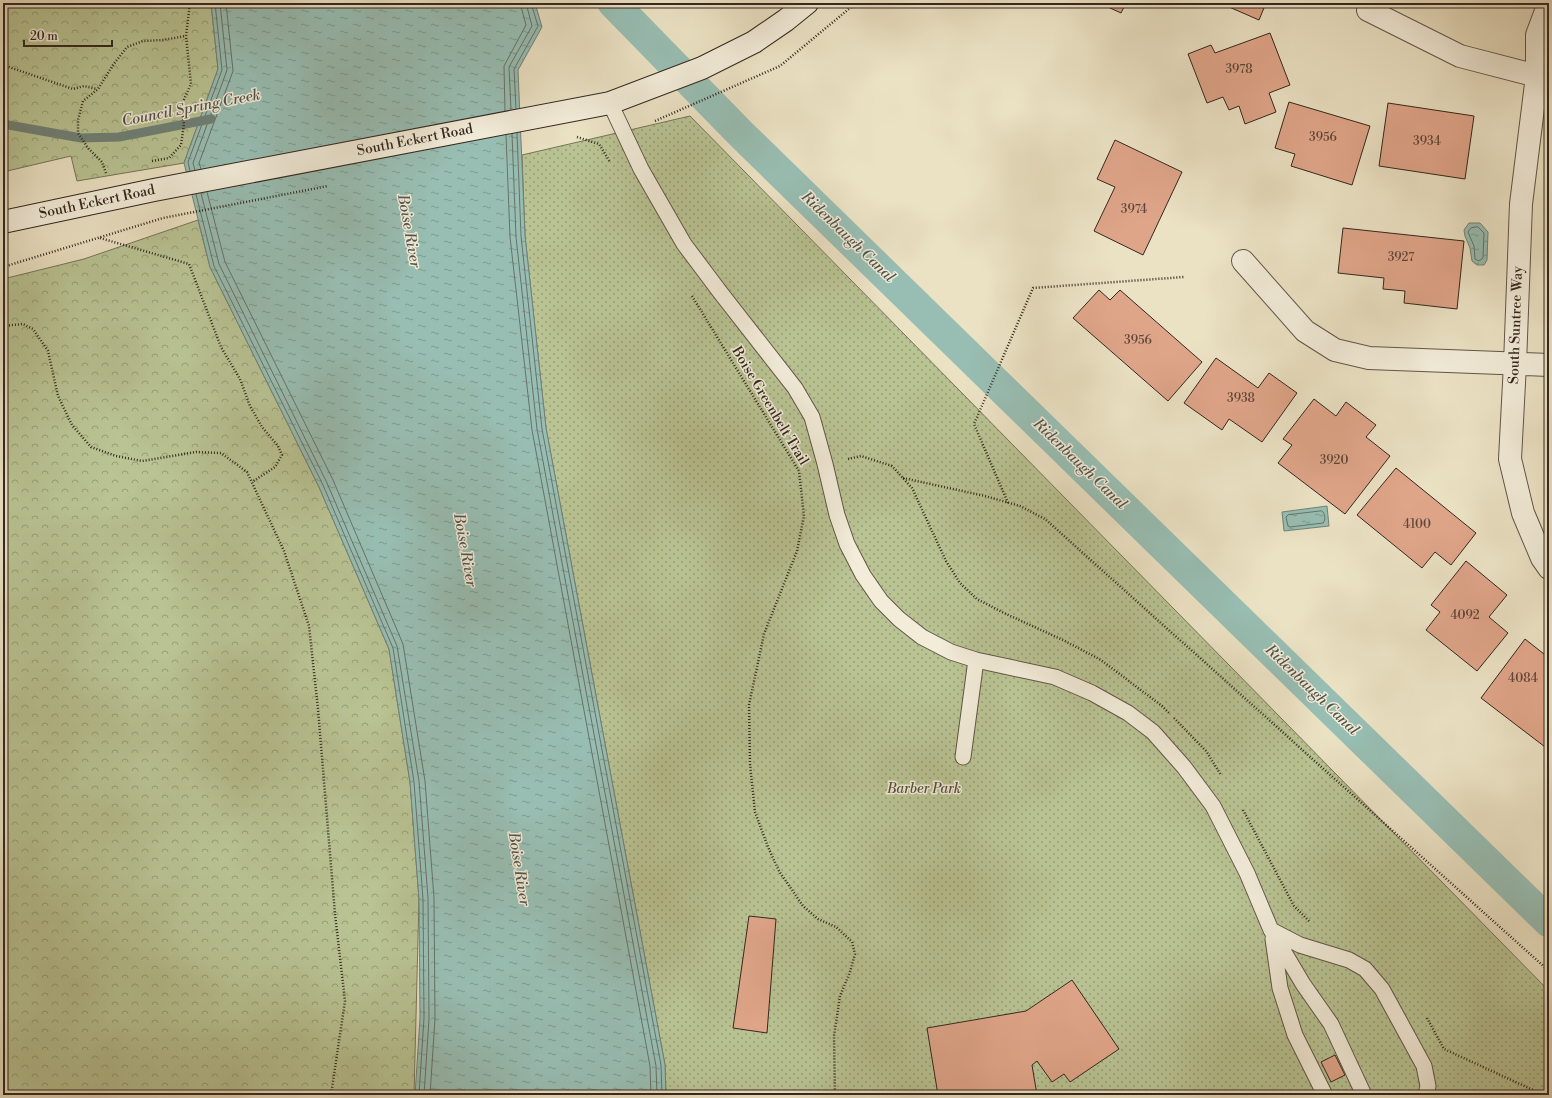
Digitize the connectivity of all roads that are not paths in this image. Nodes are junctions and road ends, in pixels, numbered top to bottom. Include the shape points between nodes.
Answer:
1 (807, 3) edge
2 (1549, 3) edge
3 (1368, 10) dead end
4 (1543, 70) edge
5 (610, 103) junction
6 (3, 222) edge
7 (1243, 261) dead end
8 (1515, 364) junction
9 (1549, 365) edge
10 (1549, 568) edge
11 (976, 660) junction
12 (963, 757) dead end
13 (1272, 930) junction
14 (1325, 1095) edge
15 (1364, 1095) edge
16 (1426, 1095) edge

1 - 5 street, South Eckert Road via 754,42 702,68
2 - 4 street, South Suntree Way via 1537,35
3 - 4 street via 1460,56
4 - 8 street, South Suntree Way via 1521,204
5 - 6 street, South Eckert Road via 154,190
5 - 11 lane via 641,169 684,244 795,388 812,417 847,544 863,575 899,619 922,637 951,652
7 - 8 street via 1305,331 1335,350 1369,358
8 - 9 street
8 - 10 street, South Suntree Way via 1510,459 1523,513 1542,558
11 - 12 lane
11 - 13 lane via 1055,677 1122,709 1153,732 1184,767 1212,806 1247,873
13 - 14 lane via 1280,988 1295,1035
13 - 15 lane via 1303,984 1331,1024
13 - 16 lane via 1300,944 1349,960 1365,970 1382,989 1424,1066 1428,1086

